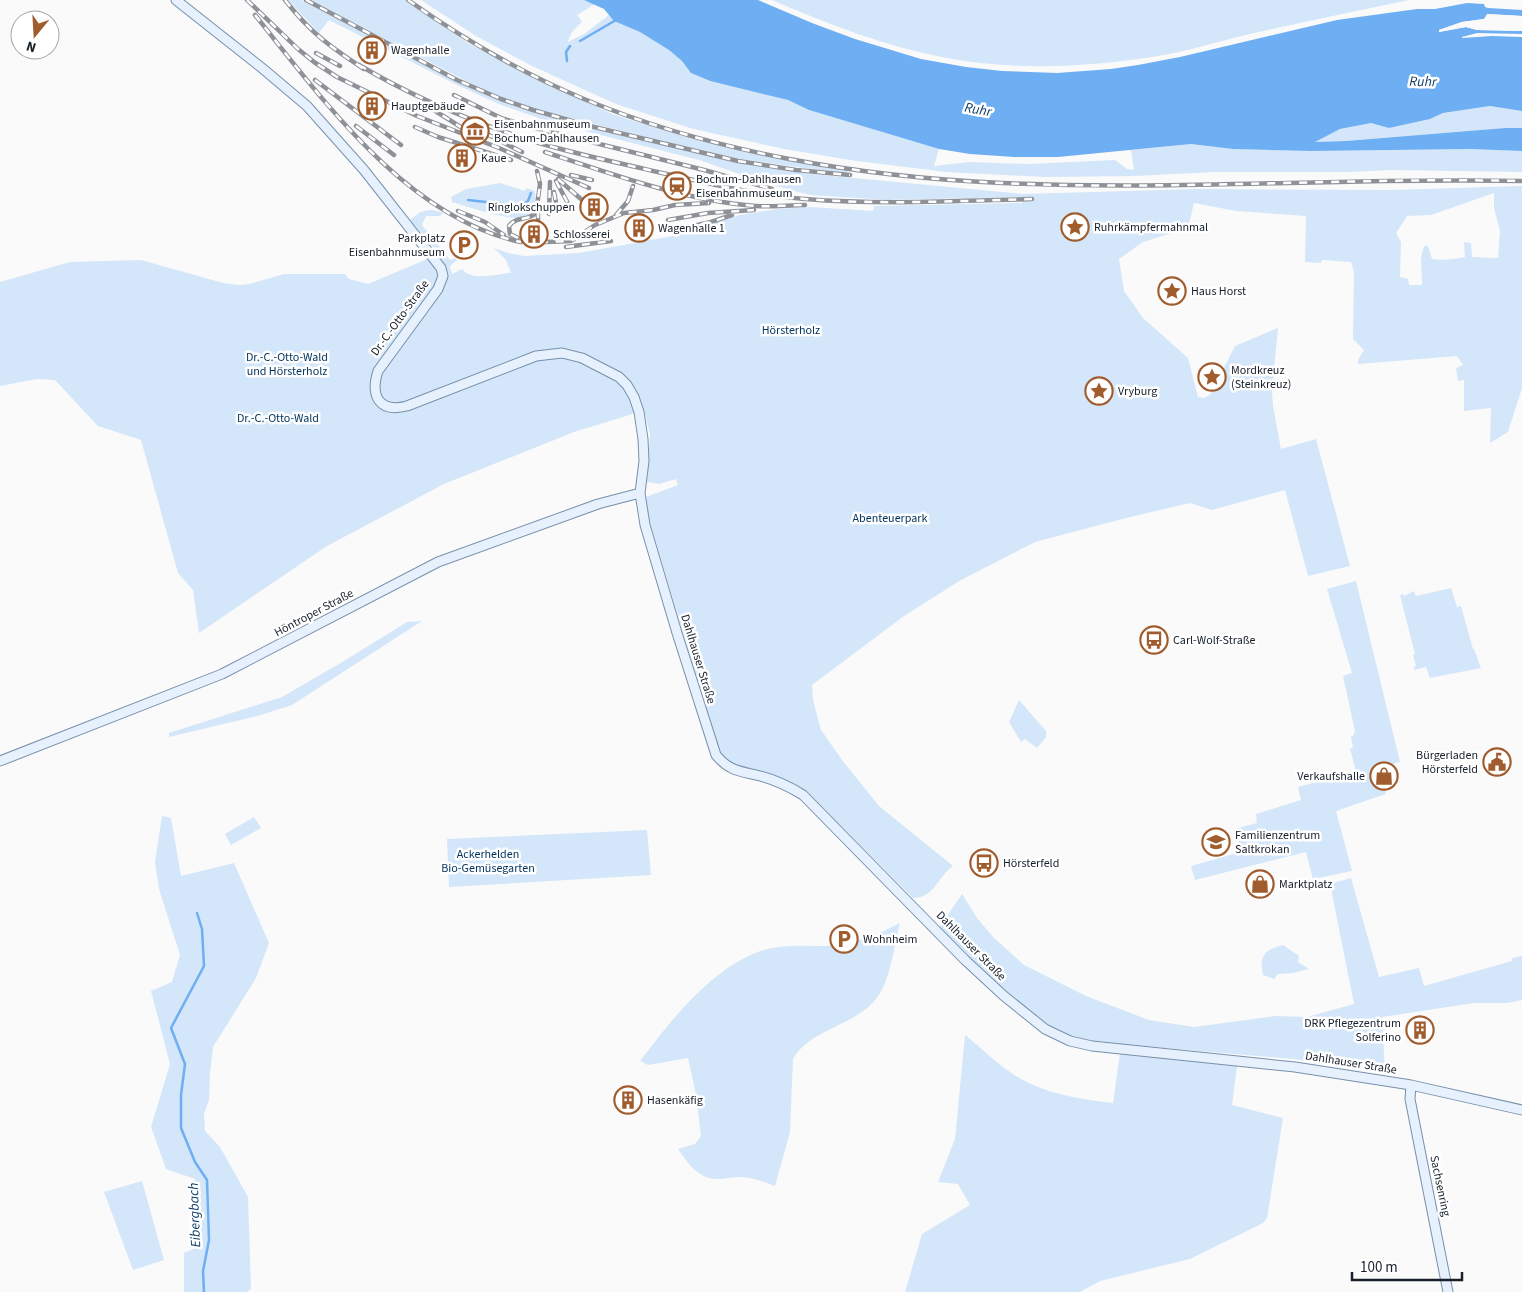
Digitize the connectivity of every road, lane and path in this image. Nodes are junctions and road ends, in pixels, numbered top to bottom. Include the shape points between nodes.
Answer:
1 (176, 0) edge
2 (639, 412) joint
3 (640, 493) junction
4 (0, 761) edge
5 (1411, 1085) junction
6 (1522, 1110) edge
7 (1448, 1292) edge

1 - 2 street, Dr.-C.-Otto-Straße via 307,106 364,170 441,268 443,276 438,289 378,371 374,392 382,404 390,408 407,406 536,356 562,353 582,358 619,377 631,391
2 - 3 street, Dahlhauser Straße via 644,449
3 - 4 street, Höntroper Straße via 598,504 438,562 222,674
3 - 5 street, Dahlhauser Straße via 651,546 716,755 736,771 772,780 803,795 965,960 1032,1020 1063,1038 1092,1046 1295,1067
5 - 6 street, Dahlhauser Straße
5 - 7 street, Sachsenring via 1410,1099

